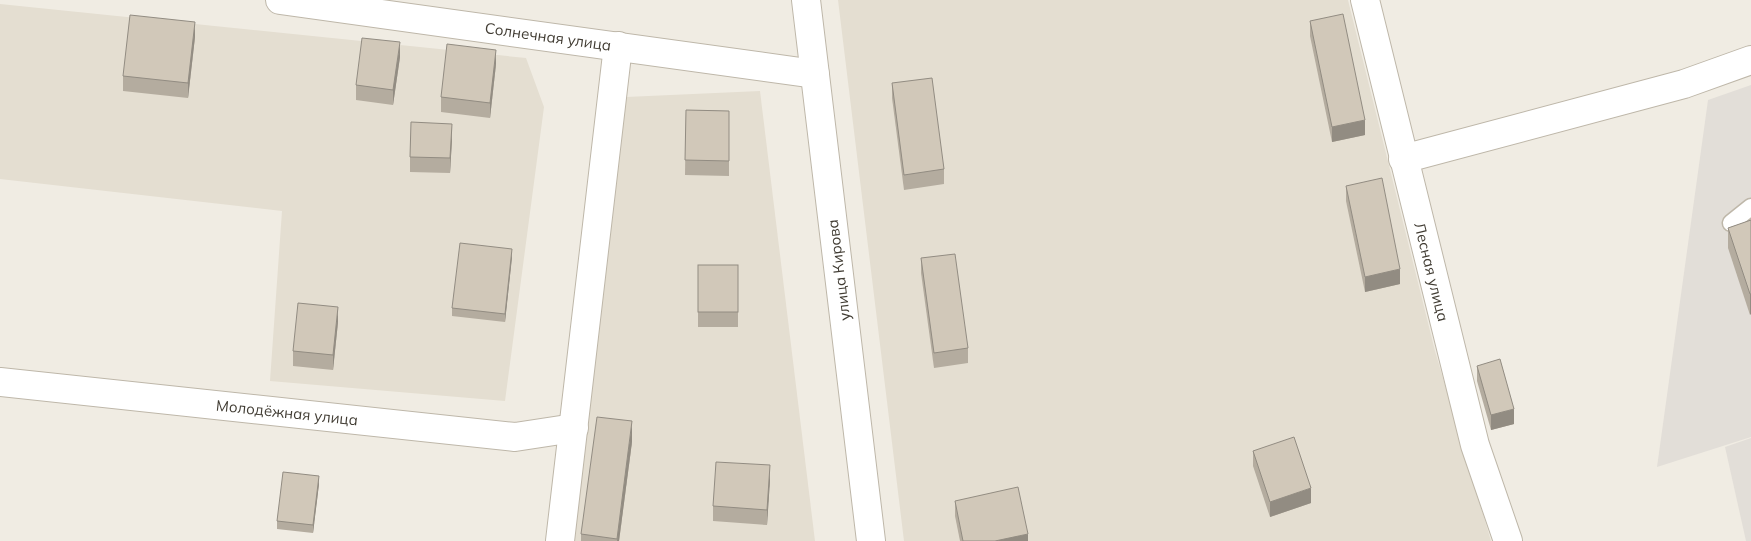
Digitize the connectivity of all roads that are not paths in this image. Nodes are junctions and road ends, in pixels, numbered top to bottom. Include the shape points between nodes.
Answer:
1 (280, 0) edge
2 (806, 0) edge
3 (1365, 0) edge
4 (618, 46) junction
5 (1751, 60) edge
6 (815, 74) junction
7 (1403, 159) junction
8 (1751, 208) edge
9 (1731, 223) dead end
10 (0, 382) edge
11 (574, 428) junction
12 (560, 541) edge
13 (871, 541) edge
14 (1508, 541) edge

1 - 4 street, Солнечная улица
2 - 6 street, улица Кирова
3 - 7 street, Лесная улица
4 - 6 street, Солнечная улица
4 - 11 street
5 - 7 street via 1684,84
6 - 13 street, улица Кирова
7 - 14 street, Лесная улица via 1475,445
8 - 9 lane
10 - 11 street, Молодёжная улица via 515,437
11 - 12 street

